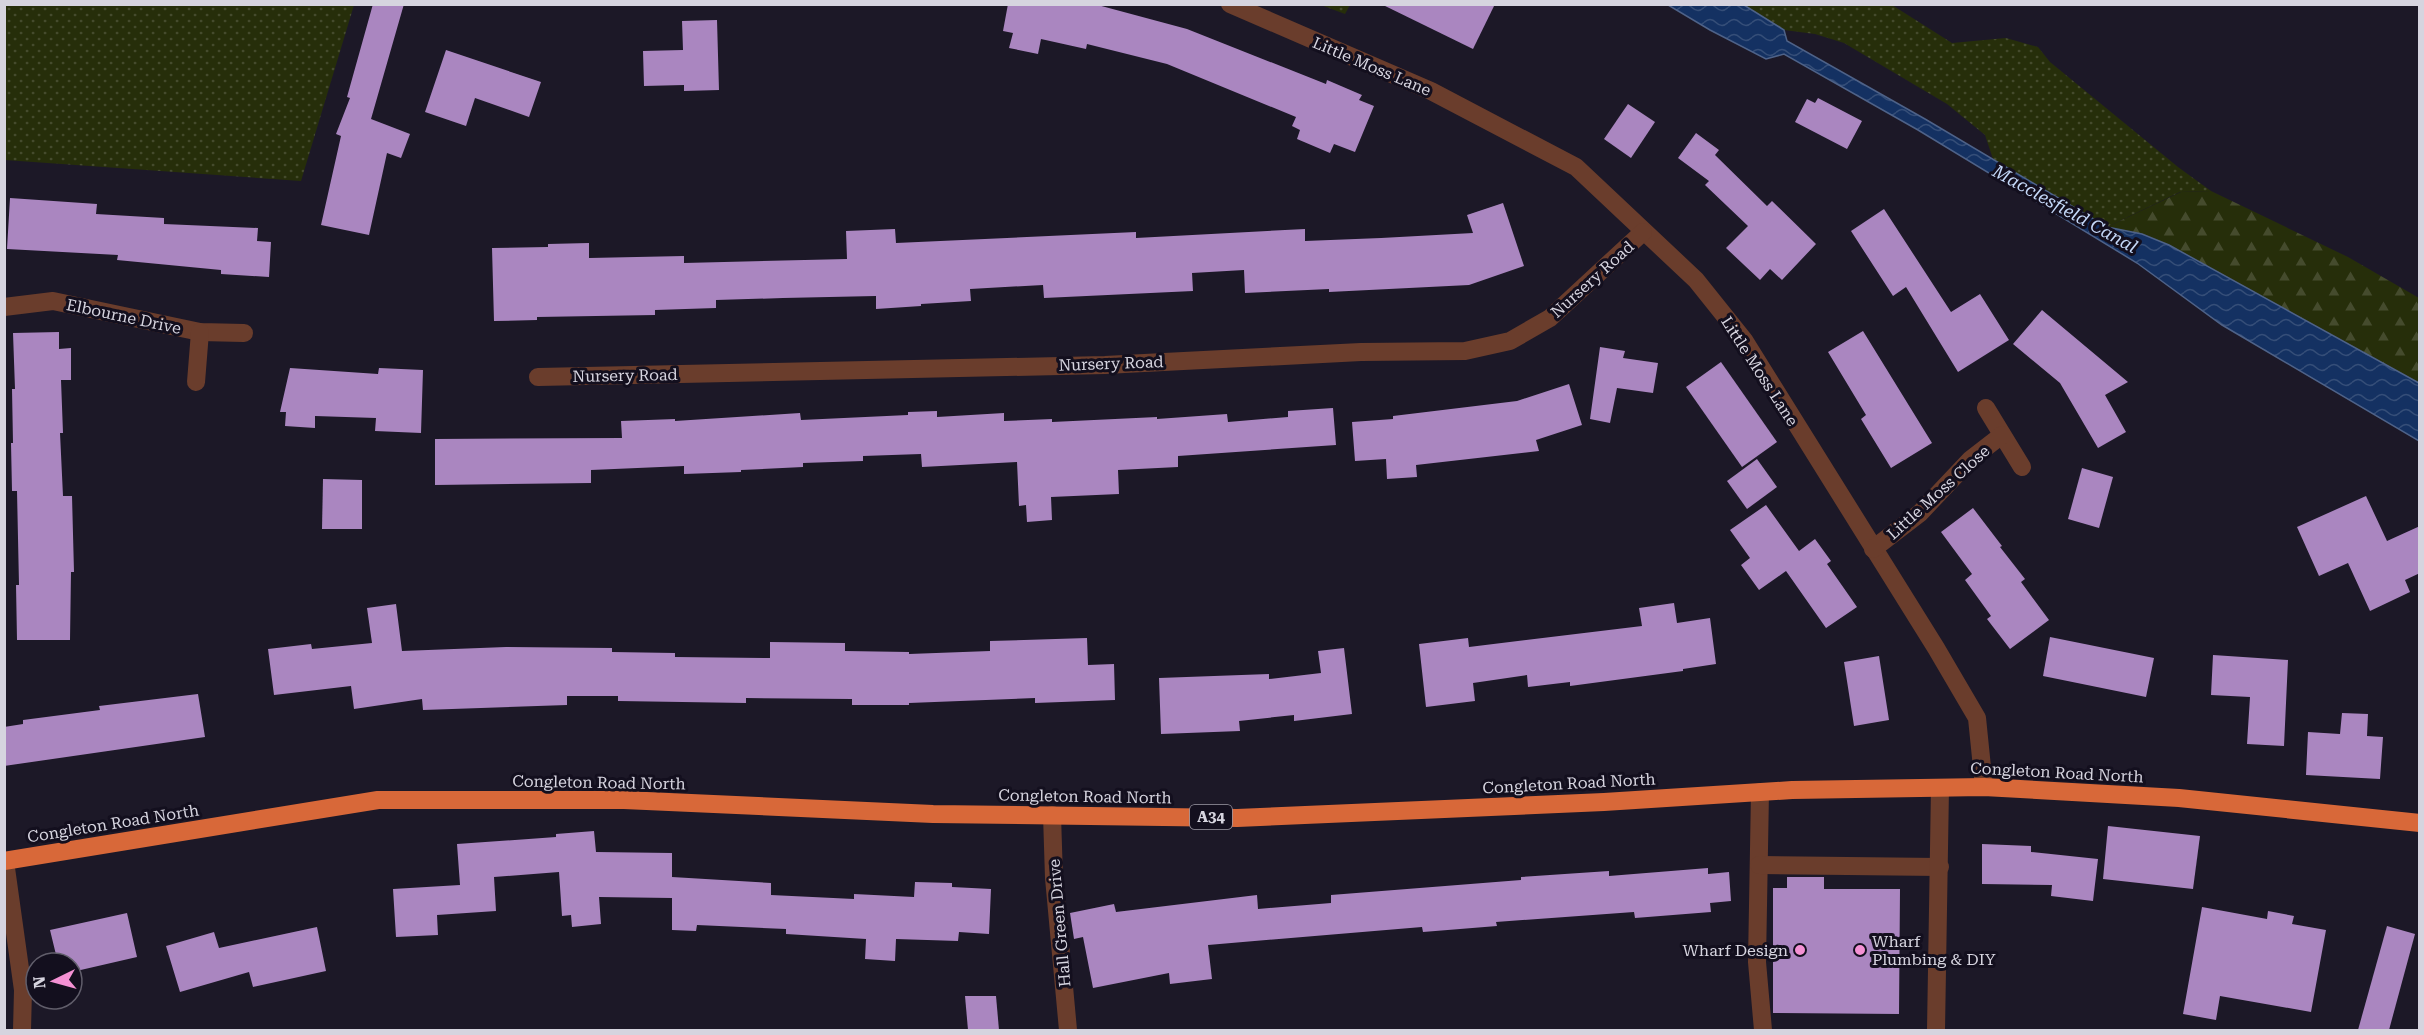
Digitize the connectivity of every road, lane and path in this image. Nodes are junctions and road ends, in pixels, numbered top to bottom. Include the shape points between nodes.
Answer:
1 (1230, 4) edge
2 (1643, 232) junction
3 (4, 307) edge
4 (200, 332) junction
5 (244, 333) dead end
6 (538, 377) dead end
7 (195, 382) dead end
8 (1986, 408) dead end
9 (2002, 435) junction
10 (2022, 467) dead end
11 (1873, 549) junction
12 (1984, 787) junction
13 (1940, 788) junction
14 (1760, 792) junction
15 (1052, 815) junction
16 (2420, 823) edge
17 (5, 861) edge
18 (1759, 865) junction
19 (1940, 867) junction
20 (22, 1030) edge
21 (1068, 1030) edge
22 (1763, 1030) edge
23 (1936, 1030) edge

1 - 2 street, Little Moss Lane via 1431,91 1576,167
2 - 6 street, Nursery Road via 1550,318 1510,340 1465,351
2 - 11 street, Little Moss Lane via 1696,280 1744,340
3 - 4 street, Elbourne Drive via 53,301
4 - 5 street, Elbourne Drive
4 - 7 street
8 - 9 street, Little Moss Close
9 - 10 street, Little Moss Close
9 - 11 street, Little Moss Close via 1971,459 1920,513
11 - 12 street, Little Moss Lane via 1977,718
12 - 13 highway, Congleton Road North / A34
12 - 16 highway, Congleton Road North / A34 via 2180,798
13 - 14 highway, Congleton Road North / A34
13 - 19 street
14 - 15 highway, Congleton Road North / A34 via 1237,818
14 - 18 street
15 - 17 highway, Congleton Road North / A34 via 933,814 624,800 378,800
15 - 21 street, Hall Green Drive
17 - 20 street via 23,990
18 - 19 street
18 - 22 street via 1757,962
19 - 23 street

